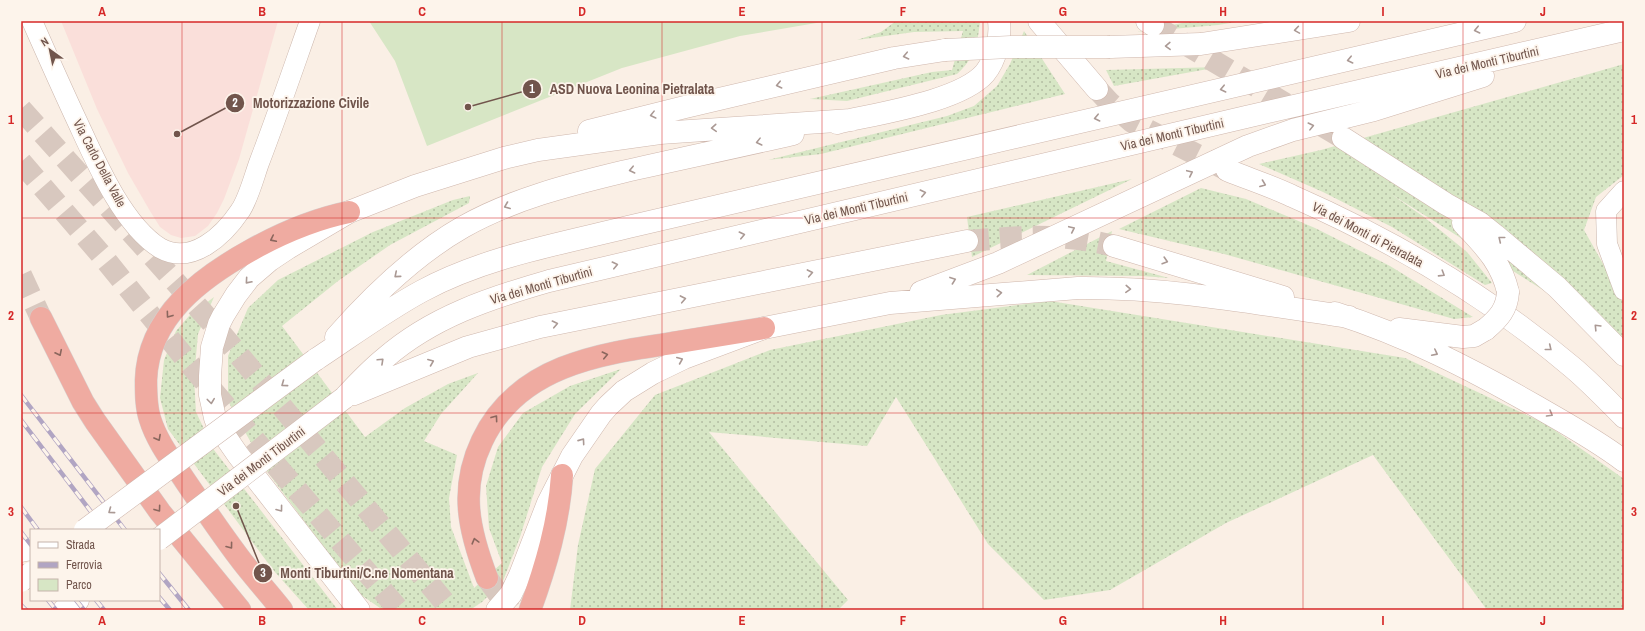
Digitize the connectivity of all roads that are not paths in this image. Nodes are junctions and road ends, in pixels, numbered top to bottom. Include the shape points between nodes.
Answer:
1 (32, 21) edge
2 (310, 21) edge
3 (1000, 21) edge
4 (1039, 21) edge
5 (1349, 21) edge
6 (1514, 21) edge
7 (1624, 30) edge
8 (1556, 46) junction
9 (1097, 89) tunnel mouth
10 (851, 120) junction
11 (1343, 138) tunnel mouth
12 (538, 150) junction
13 (1227, 170) tunnel mouth
14 (1624, 191) edge
15 (1446, 204) junction
16 (349, 212) junction
17 (967, 241) tunnel mouth
18 (1114, 246) tunnel mouth
19 (1624, 290) edge
20 (890, 303) junction
21 (1349, 317) junction
22 (41, 318) tunnel mouth
23 (1374, 326) junction
24 (764, 328) junction
25 (1624, 355) edge
26 (315, 360) junction
27 (344, 398) junction
28 (1624, 417) edge
29 (1624, 461) edge
30 (562, 475) junction
31 (86, 529) edge
32 (160, 538) edge
33 (30, 574) edge
34 (487, 578) tunnel mouth
35 (21, 581) edge
36 (77, 601) edge
37 (64, 610) edge
38 (240, 610) edge
39 (282, 610) edge
40 (359, 610) edge
41 (497, 610) edge
42 (530, 610) edge

1 - 2 street, Via Carlo Della Valle via 114,195 139,229 160,248 177,253 201,249 210,243 241,210
3 - 10 street via 996,50 988,68 964,88 930,101
4 - 9 street
5 -> 12 street, bridge via 1201,44 944,50 894,58 685,107 593,130
6 -> 26 street via 628,227 498,260 422,290
7 - 8 street, Via dei Monti Tiburtini
20 -> 8 street via 998,263 1248,146 1293,130 1374,110 1470,80
27 -> 8 street, Via dei Monti Tiburtini via 385,358 411,338 461,310 499,295 1231,120
10 -> 12 street via 660,133
10 -> 26 street via 568,185 501,209 451,234 401,272 364,305
11 - 15 street
12 - 16 street via 469,168
13 -> 28 street, Via dei Monti di Pietralata via 1291,195 1414,257 1485,302 1543,344 1582,376
14 - 19 street via 1606,211 1607,244
15 - 23 street, bridge via 1499,265 1508,292 1503,312 1474,336 1463,337
25 -> 15 street via 1530,263 1480,223
16 -> 39 highway via 301,225 211,274 179,302 163,324 156,335 147,365 147,404 154,432 225,539
16 -> 40 street via 270,260 249,278 219,324 211,362 210,389 215,418 226,437
27 -> 17 street via 468,346 540,327
18 -> 21 street
20 -> 21 street via 1058,288 1101,288 1189,294
20 - 24 street
21 - 23 street
22 -> 38 highway via 95,420 160,512
23 -> 29 street via 1505,389 1599,442
30 -> 24 street via 601,414 624,391 666,366
34 -> 24 highway via 470,520 469,486 474,460 485,434 512,399 547,375 576,362 634,348
26 -> 31 street, bridge
27 - 32 street, Via dei Monti Tiburtini, bridge
30 - 41 street via 511,594
30 - 42 highway via 555,530
33 - 35 street, bridge
36 - 37 street

